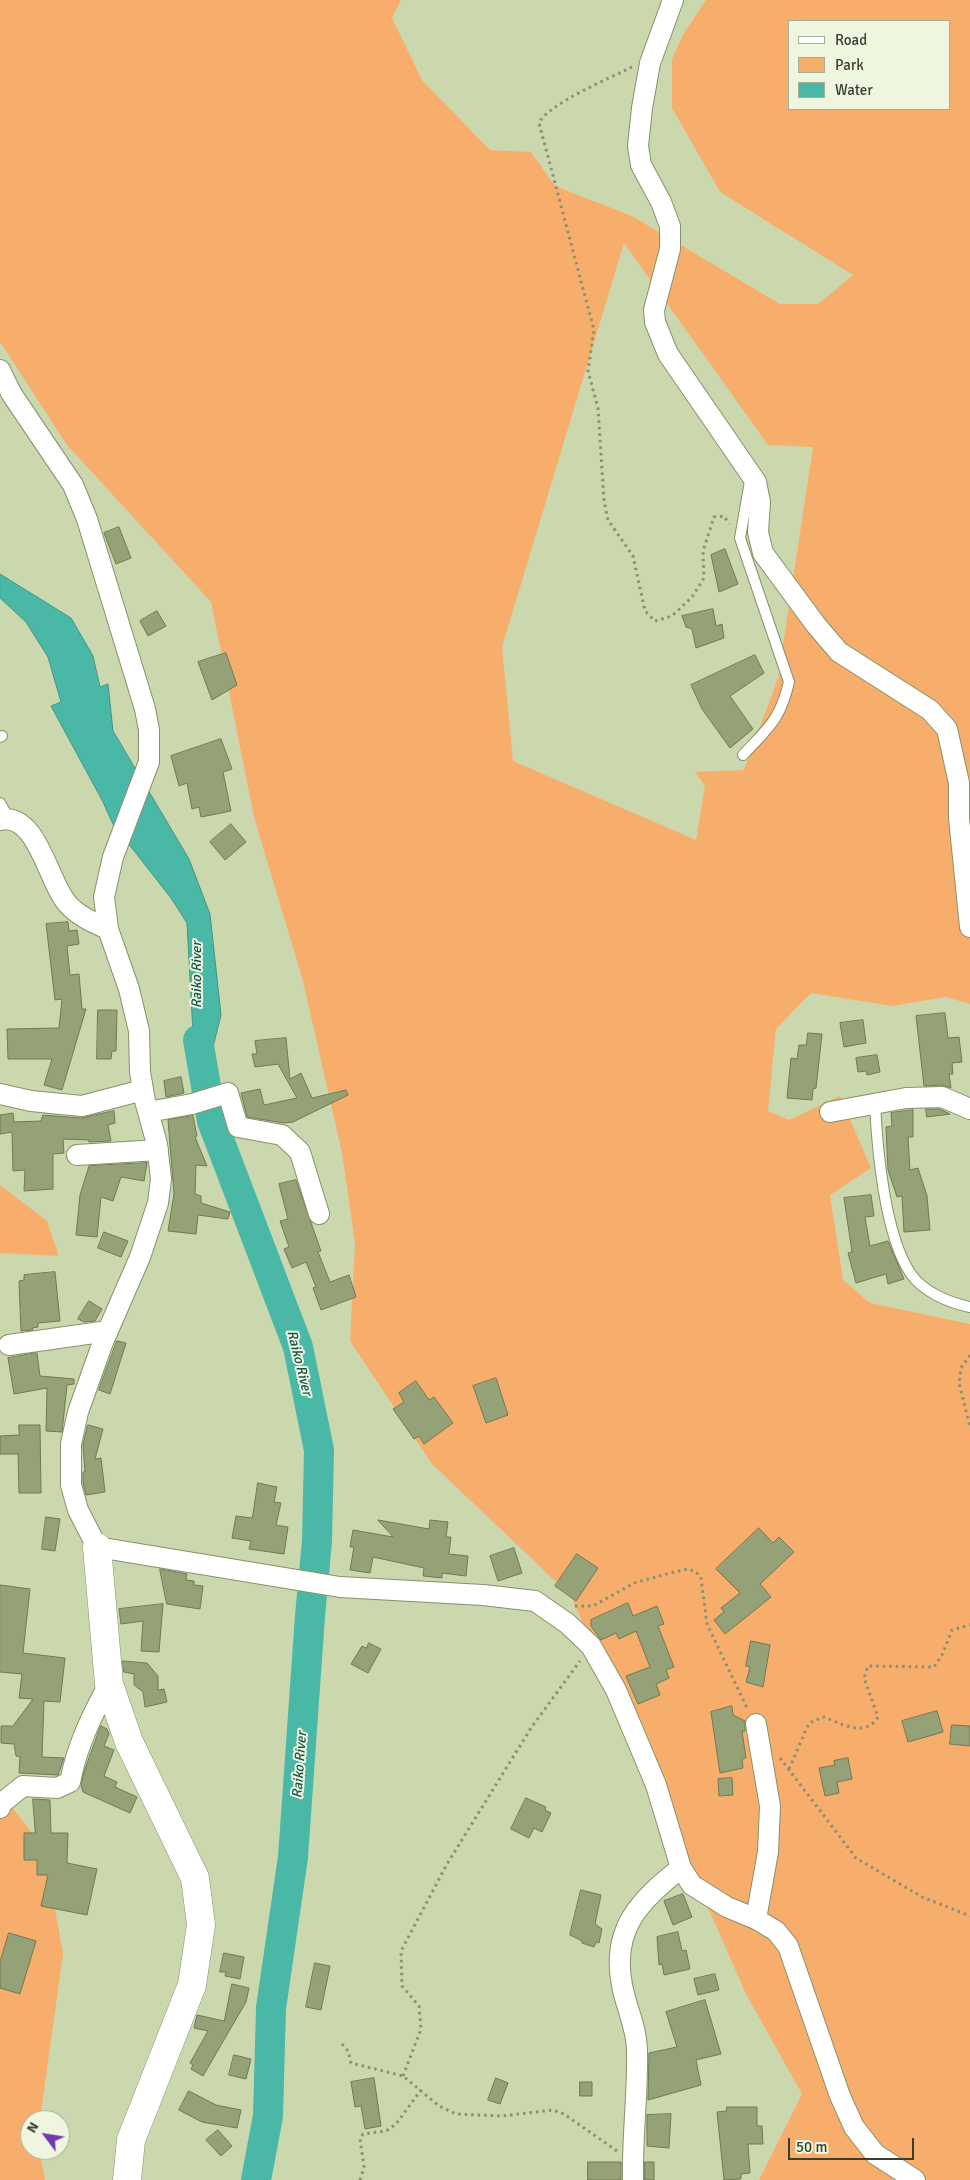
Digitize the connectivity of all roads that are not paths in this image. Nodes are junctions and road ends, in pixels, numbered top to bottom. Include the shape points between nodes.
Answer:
1 (673, 0) edge
2 (0, 370) edge
3 (751, 475) junction
4 (743, 755) dead end
5 (3, 814) edge
6 (970, 927) edge
7 (108, 929) junction
8 (144, 1090) junction
9 (0, 1094) edge
10 (875, 1103) junction
11 (970, 1109) edge
12 (148, 1112) junction
13 (830, 1112) dead end
14 (158, 1150) junction
15 (77, 1156) dead end
16 (319, 1214) dead end
17 (970, 1307) edge
18 (108, 1331) junction
19 (9, 1345) dead end
20 (97, 1547) junction
21 (109, 1684) junction
22 (756, 1724) dead end
23 (0, 1808) edge
24 (681, 1868) junction
25 (756, 1919) junction
26 (127, 2180) edge
27 (632, 2180) edge
28 (916, 2180) edge

1 - 3 street via 650,63 638,146 641,165 670,226 670,249 654,310 655,322 668,354
2 - 7 street via 11,392 73,485 87,519 150,730 148,762 113,858 104,898
3 - 4 lane via 740,538 789,682 776,720
3 - 6 street via 756,482 760,502 758,532 763,553 816,625 839,652 930,710 947,730 959,783 959,818
5 - 7 street via 22,823 39,848 66,902 89,920
7 - 8 street via 129,989 139,1031
8 - 9 street via 82,1106
8 - 12 street
10 - 11 street via 942,1097
10 - 13 street
10 - 17 lane via 877,1141 888,1210 911,1274 926,1288
12 - 14 street
12 - 16 street via 228,1093 238,1128 282,1135 300,1152
14 - 15 street
14 - 18 street via 161,1179 158,1203 140,1257
18 - 19 street
18 - 20 street via 78,1412 70,1444 76,1502
20 - 21 street
20 - 24 street via 340,1587 483,1594 535,1601 568,1624 591,1646 616,1690 656,1785
21 - 23 street via 86,1726 70,1782 57,1788 23,1786
21 - 26 street via 129,1742 195,1878 201,1925 192,1985 131,2140
22 - 25 street via 770,1806 768,1852
24 - 25 street via 692,1884 727,1907
24 - 27 street via 655,1888 634,1911 624,1931 619,1958 622,1986 634,2020 637,2050
25 - 28 street via 776,1931 788,1946 840,2096 854,2127 875,2154

